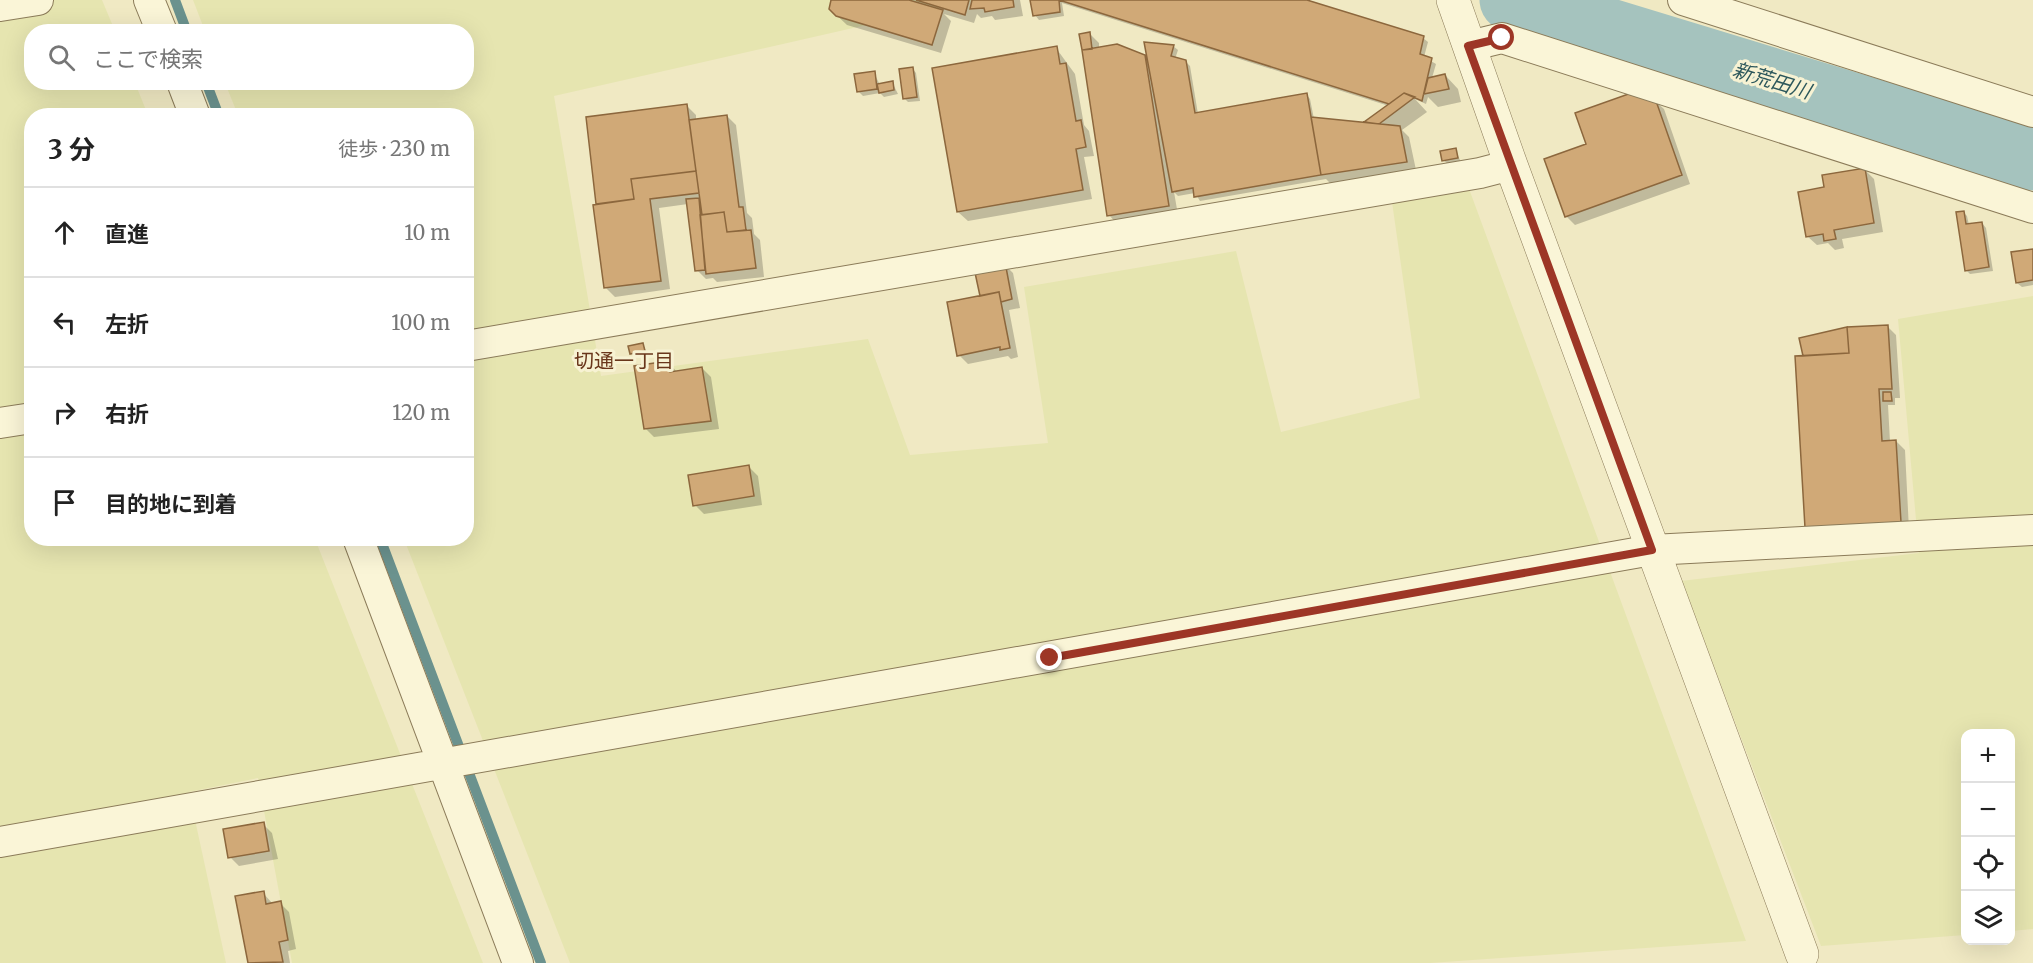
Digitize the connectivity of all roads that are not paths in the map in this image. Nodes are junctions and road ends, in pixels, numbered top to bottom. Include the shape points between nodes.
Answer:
1 (38, 0) edge
2 (149, 0) edge
3 (1683, 0) edge
4 (0, 6) edge
5 (1460, 23) edge
6 (159, 24) edge
7 (185, 90) edge
8 (192, 108) edge
9 (2033, 112) edge
10 (1511, 165) junction
11 (2033, 208) edge
12 (474, 345) edge
13 (24, 418) edge
14 (0, 423) edge
15 (2033, 530) edge
16 (361, 546) edge
17 (1652, 550) junction
18 (443, 764) junction
19 (0, 842) edge
20 (1804, 959) edge
21 (518, 963) edge

1 - 4 street
2 - 6 street
3 - 9 street
5 - 10 street
5 - 11 street
7 - 8 street
10 - 12 street
10 - 17 street
13 - 14 street
15 - 17 street
16 - 18 street
17 - 18 street
17 - 20 street
18 - 19 street
18 - 21 street

